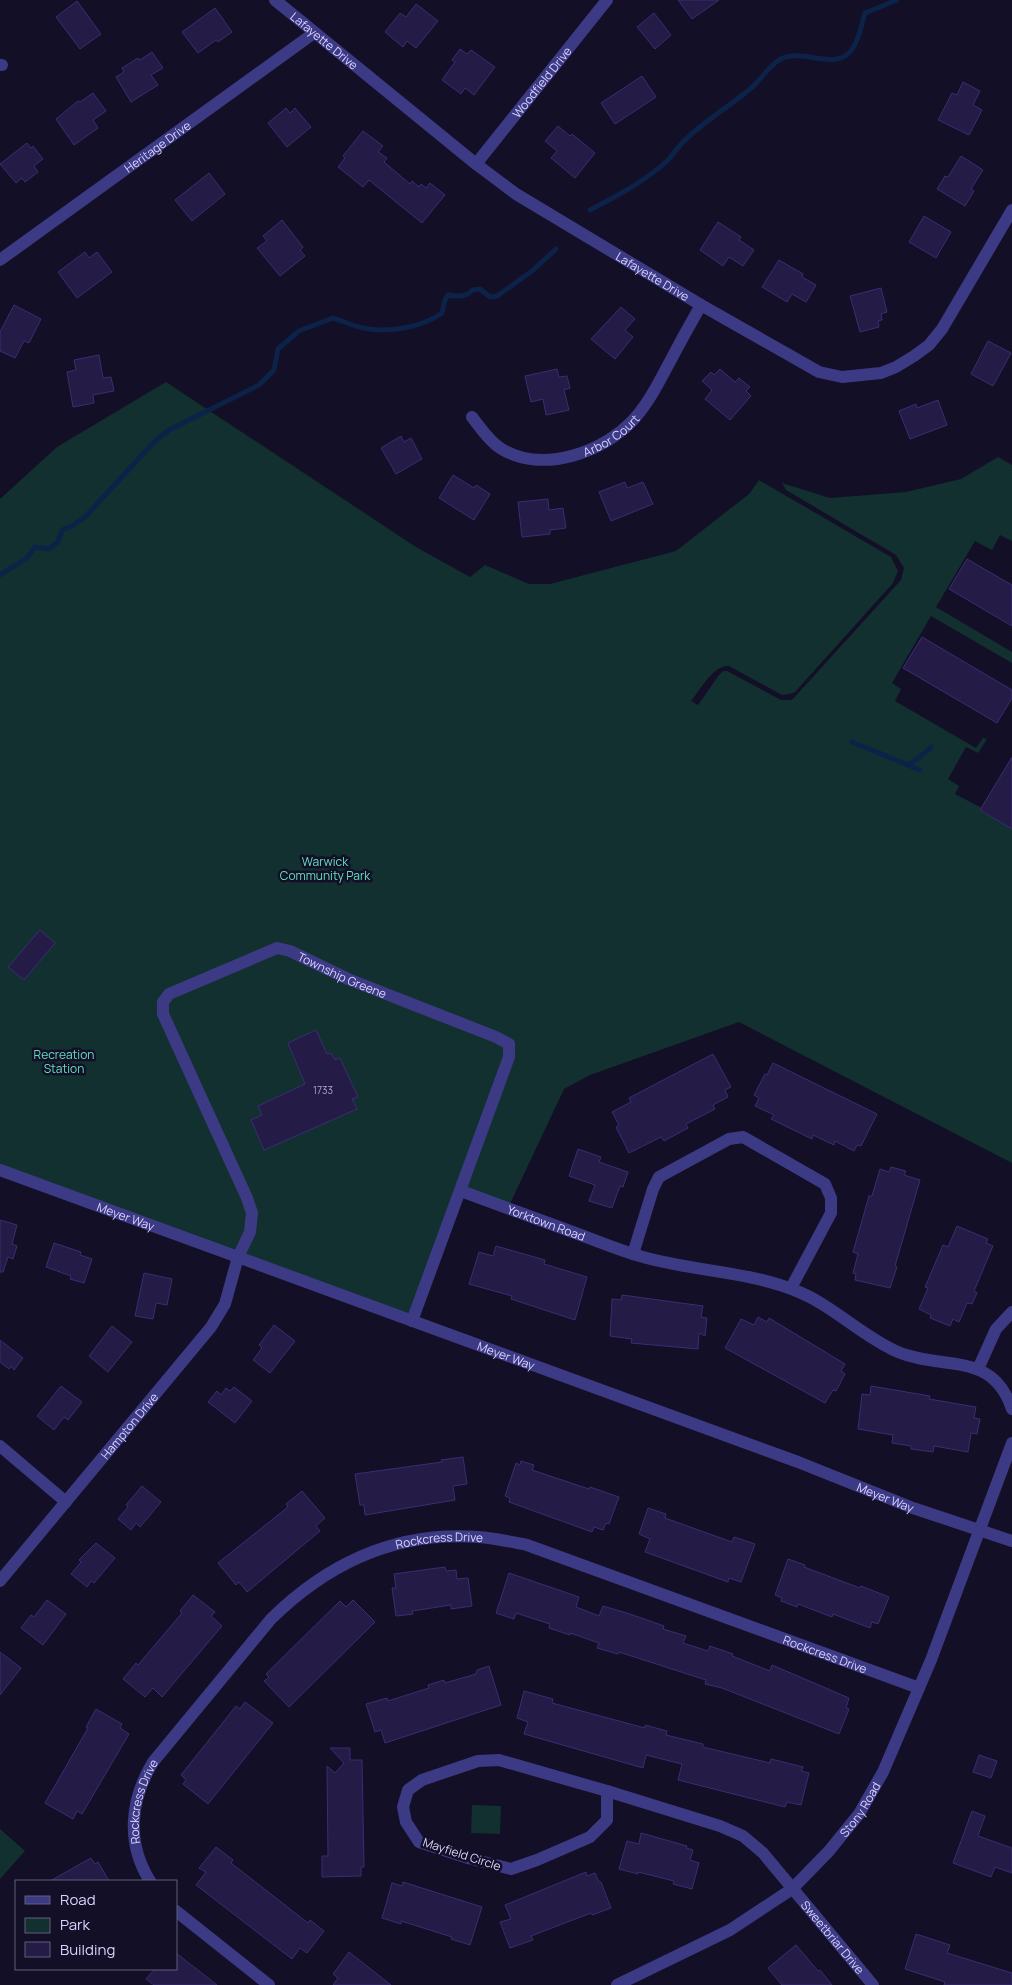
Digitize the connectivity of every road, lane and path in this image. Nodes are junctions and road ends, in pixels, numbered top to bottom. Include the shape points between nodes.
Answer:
1 (275, 0) edge
2 (607, 0) edge
3 (314, 33) junction
4 (476, 164) junction
5 (1012, 210) edge
6 (0, 260) edge
7 (701, 305) junction
8 (472, 417) dead end
9 (0, 1170) edge
10 (461, 1191) junction
11 (639, 1256) junction
12 (238, 1257) junction
13 (791, 1288) junction
14 (1012, 1312) edge
15 (412, 1321) junction
16 (978, 1369) junction
17 (1012, 1409) edge
18 (1012, 1443) edge
19 (0, 1446) edge
20 (66, 1502) junction
21 (980, 1530) junction
22 (1012, 1541) edge
23 (0, 1581) edge
24 (918, 1688) junction
25 (607, 1792) junction
26 (149, 1880) edge
27 (792, 1888) junction
28 (178, 1913) edge
29 (269, 1985) edge
30 (617, 1985) edge
31 (873, 1985) edge

1 - 3 street, Lafayette Drive
2 - 4 street, Woodfield Drive
3 - 4 street, Lafayette Drive
3 - 6 street, Heritage Drive
4 - 7 street, Lafayette Drive via 539,208
5 - 7 street, Lafayette Drive via 942,329 914,356 881,373 842,377 819,372
7 - 8 street, Arbor Court via 651,396 635,418 601,445 565,458 527,458 499,447
9 - 12 street, Meyer Way
10 - 11 street, Yorktown Road
10 - 12 street, Township Greene via 509,1057 509,1044 277,948 169,994 163,1002 163,1014 252,1213 250,1232
10 - 15 street, Township Greene
11 - 13 street, Yorktown Road
11 - 13 street via 653,1189 659,1177 729,1140 743,1136 825,1184 831,1198 830,1213
12 - 15 street, Meyer Way
12 - 20 street, Hampton Drive via 225,1304 211,1328
13 - 16 street, Yorktown Road via 813,1298 900,1353
14 - 16 street via 996,1329
15 - 21 street, Meyer Way
16 - 17 street via 998,1384
18 - 21 street
19 - 20 street
20 - 23 street, Hampton Drive
21 - 22 street, Meyer Way
21 - 24 street, Stony Road
24 - 26 street, Rockcress Drive via 527,1545 477,1536 443,1536 381,1548 333,1570 289,1601 152,1762 139,1789 133,1834 143,1871
24 - 27 street, Stony Road via 883,1772 859,1814 829,1851
25 - 25 street, Mayfield Circle via 607,1820 590,1837 510,1869 419,1842 406,1822 404,1807 408,1790 422,1780 478,1761 499,1760 518,1764
25 - 27 street, Mayfield Circle via 743,1836 763,1853
27 - 30 street, Stony Road via 730,1930
27 - 31 street, Sweetbriar Drive
28 - 29 street

